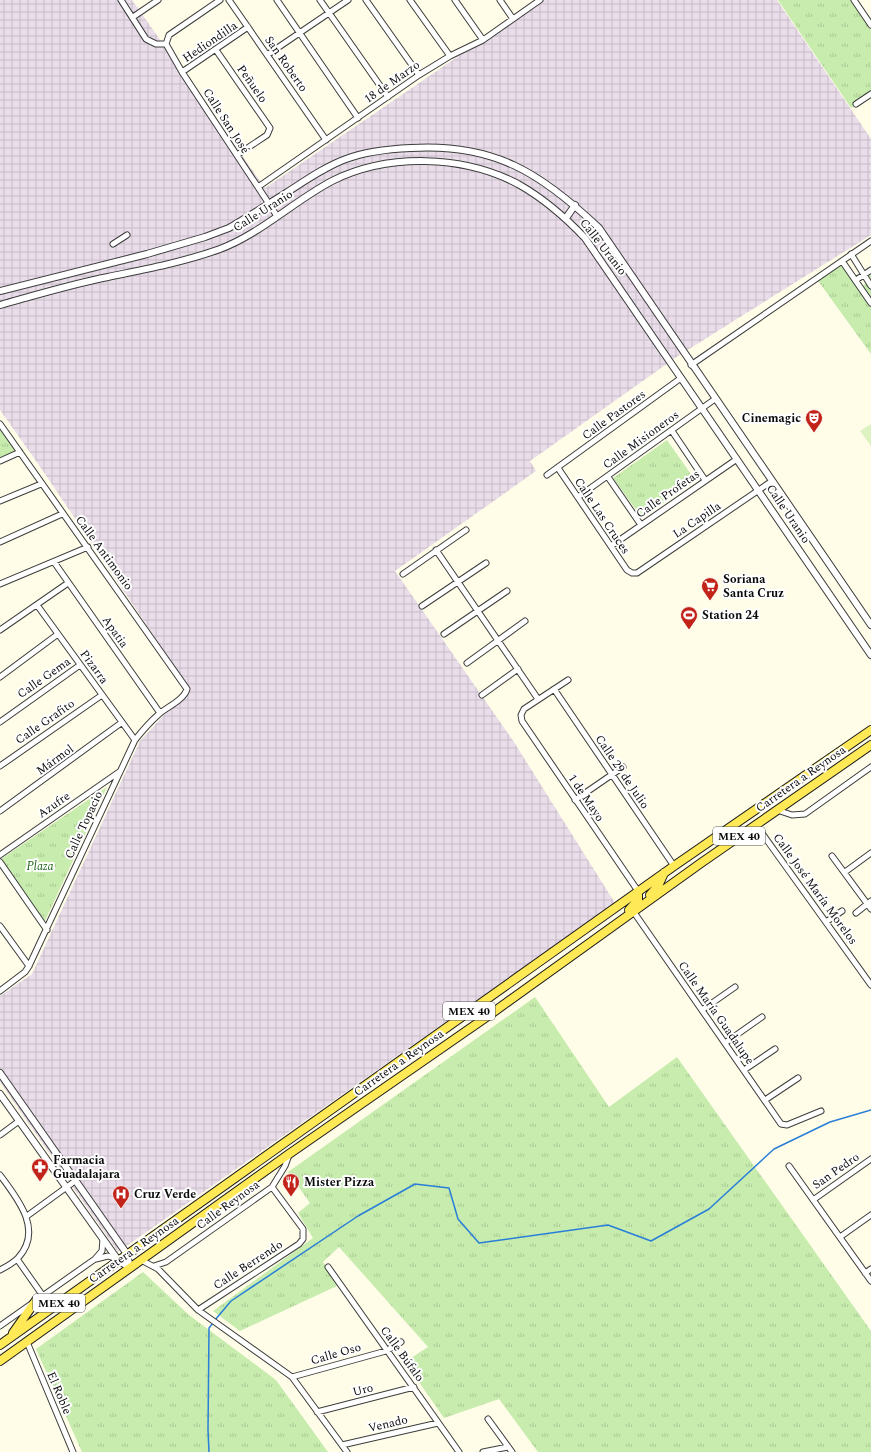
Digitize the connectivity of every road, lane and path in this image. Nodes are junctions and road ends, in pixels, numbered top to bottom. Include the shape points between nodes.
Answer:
1 (121, 0) edge
2 (158, 0) edge
3 (220, 0) edge
4 (229, 0) edge
5 (277, 0) edge
6 (320, 0) edge
7 (348, 0) edge
8 (366, 0) edge
9 (410, 0) edge
10 (455, 0) edge
11 (500, 0) edge
12 (540, 0) edge
13 (854, 0) edge
14 (329, 13) junction
15 (133, 17) junction
16 (513, 19) junction
17 (871, 25) edge
18 (248, 28) junction
19 (300, 33) junction
20 (483, 40) junction
21 (166, 44) junction
22 (216, 50) junction
23 (267, 55) junction
24 (450, 56) junction
25 (182, 72) junction
26 (419, 75) junction
27 (871, 94) edge
28 (388, 97) junction
29 (856, 104) dead end
30 (358, 118) junction
31 (326, 140) junction
32 (237, 155) junction
33 (258, 187) junction
34 (269, 204) junction
35 (575, 205) junction
36 (277, 216) junction
37 (566, 218) junction
38 (127, 235) dead end
39 (871, 241) edge
40 (113, 244) dead end
41 (851, 254) junction
42 (842, 261) junction
43 (871, 270) edge
44 (864, 275) junction
45 (856, 280) junction
46 (870, 283) edge
47 (861, 287) junction
48 (0, 291) edge
49 (871, 303) edge
50 (0, 304) edge
51 (691, 365) junction
52 (681, 378) junction
53 (715, 399) junction
54 (702, 408) junction
55 (0, 424) edge
56 (672, 431) junction
57 (20, 452) junction
58 (737, 458) junction
59 (0, 461) edge
60 (558, 468) junction
61 (547, 475) dead end
62 (608, 477) junction
63 (705, 480) junction
64 (772, 481) junction
65 (41, 484) junction
66 (758, 490) junction
67 (578, 497) junction
68 (0, 501) edge
69 (62, 514) junction
70 (641, 525) junction
71 (466, 530) dead end
72 (0, 542) edge
73 (88, 546) junction
74 (611, 546) junction
75 (436, 550) junction
76 (54, 562) junction
77 (486, 563) dead end
78 (632, 573) joint
79 (403, 574) dead end
80 (458, 581) junction
81 (68, 582) junction
82 (0, 584) edge
83 (507, 591) dead end
84 (36, 605) junction
85 (422, 606) dead end
86 (478, 611) junction
87 (525, 621) dead end
88 (871, 625) edge
89 (0, 630) edge
90 (58, 634) junction
91 (444, 634) dead end
92 (499, 640) junction
93 (871, 655) edge
94 (467, 662) dead end
95 (80, 665) junction
96 (518, 670) junction
97 (0, 677) edge
98 (568, 680) dead end
99 (554, 689) junction
100 (102, 695) junction
101 (482, 695) dead end
102 (184, 696) joint
103 (538, 699) junction
104 (160, 713) junction
105 (0, 722) edge
106 (121, 724) junction
107 (871, 730) edge
108 (135, 740) junction
109 (871, 745) edge
110 (842, 750) junction
111 (0, 766) edge
112 (623, 767) dead end
113 (871, 767) edge
114 (120, 772) junction
115 (612, 774) junction
116 (822, 780) junction
117 (575, 800) junction
118 (777, 810) junction
119 (0, 811) edge
120 (756, 825) junction
121 (871, 853) edge
122 (0, 855) edge
123 (832, 856) dead end
124 (686, 857) junction
125 (0, 862) edge
126 (702, 862) junction
127 (674, 866) junction
128 (845, 872) junction
129 (664, 873) junction
130 (638, 891) junction
131 (869, 903) edge
132 (643, 905) junction
133 (871, 909) edge
134 (634, 911) junction
135 (842, 911) dead end
136 (856, 913) dead end
137 (826, 922) junction
138 (0, 926) edge
139 (610, 928) junction
140 (47, 930) junction
141 (28, 966) junction
142 (871, 986) edge
143 (735, 987) dead end
144 (0, 991) edge
145 (702, 1010) junction
146 (762, 1017) dead end
147 (725, 1043) junction
148 (775, 1049) dead end
149 (744, 1070) junction
150 (0, 1073) edge
151 (798, 1078) dead end
152 (368, 1082) junction
153 (0, 1094) edge
154 (376, 1094) junction
155 (764, 1100) junction
156 (821, 1111) dead end
157 (20, 1121) junction
158 (0, 1135) edge
159 (289, 1154) junction
160 (871, 1159) edge
161 (789, 1166) dead end
162 (0, 1175) edge
163 (75, 1181) junction
164 (272, 1186) junction
165 (66, 1188) junction
166 (813, 1200) junction
167 (871, 1215) edge
168 (27, 1216) junction
169 (840, 1237) junction
170 (103, 1239) junction
171 (127, 1254) junction
172 (17, 1259) junction
173 (95, 1259) junction
174 (118, 1260) junction
175 (141, 1260) junction
176 (166, 1262) junction
177 (154, 1266) junction
178 (328, 1267) dead end
179 (130, 1268) junction
180 (871, 1269) edge
181 (0, 1270) edge
182 (865, 1273) junction
183 (164, 1276) junction
184 (871, 1281) edge
185 (40, 1297) junction
186 (198, 1310) junction
187 (0, 1326) edge
188 (9, 1339) junction
189 (28, 1342) junction
190 (401, 1342) dead end
191 (0, 1345) edge
192 (386, 1350) junction
193 (0, 1361) edge
194 (292, 1377) junction
195 (414, 1387) junction
196 (317, 1412) junction
197 (488, 1419) dead end
198 (438, 1423) junction
199 (342, 1445) junction
200 (508, 1447) junction
201 (73, 1452) edge
202 (346, 1452) edge
203 (459, 1452) edge
204 (483, 1452) edge
205 (512, 1452) edge

1 - 15 street
2 - 15 street
3 - 21 street via 169,35
4 - 18 street, San Roberto
5 - 19 street
6 - 14 street
7 - 14 street
8 - 26 street
9 - 24 street
10 - 20 street
11 - 16 street
12 - 16 street, 18 de Marzo
13 - 17 street
14 - 19 street
14 - 28 street
15 - 21 street via 146,40 150,43
16 - 20 street, 18 de Marzo
18 - 22 street, Hediondilla
18 - 23 street, San Roberto
19 - 23 street
19 - 30 street
20 - 24 street, 18 de Marzo
21 - 25 street, Calle San José
22 - 25 street, Hediondilla
22 - 32 street, Peñuelo via 269,125 270,130 266,135
23 - 31 street, San Roberto
24 - 26 street, 18 de Marzo
25 - 32 street, Calle San José
26 - 28 street, 18 de Marzo
27 - 29 street
28 - 30 street, 18 de Marzo
30 - 31 street, 18 de Marzo
31 - 33 street, 18 de Marzo
32 - 33 street, Calle San José
33 - 34 street, Calle San José
34 - 35 street, Calle Uranio via 319,172 346,159 390,149 433,147 478,153 526,170 545,181
34 - 36 street, Calle San José
34 - 48 street, Calle Uranio via 229,228 205,238
35 - 37 street
35 - 51 street, Calle Uranio via 599,228
36 - 37 street, Calle Uranio via 322,187 352,173 398,162 427,161 472,167 492,173 536,195
36 - 50 street, Calle Uranio via 235,242 208,253
37 - 52 street, Calle Uranio via 597,253
38 - 40 street
39 - 41 street
41 - 42 street
41 - 44 street
42 - 45 street
42 - 51 street
43 - 44 street
44 - 45 street
44 - 46 street
45 - 47 street
46 - 47 street
47 - 49 street
51 - 53 street, Calle Uranio
52 - 54 street, Calle Uranio
52 - 60 street, Calle Pastores
53 - 54 street, Calle Misioneros
53 - 64 street, Calle Uranio
54 - 56 street, Calle Misioneros
54 - 58 street, Calle Uranio
55 - 57 street, Calle Antimonio
56 - 62 street, Calle Misioneros
56 - 63 street
57 - 59 street
57 - 65 street, Calle Antimonio
58 - 63 street, Calle Profetas
58 - 66 street, Calle Uranio
60 - 61 street, Calle Pastores
60 - 67 street, Calle Las Cruces
62 - 67 street, Calle Misioneros
62 - 70 street
63 - 70 street, Calle Profetas
64 - 66 street, La Capilla
64 - 88 street, Calle Uranio
65 - 68 street
65 - 69 street, Calle Antimonio
66 - 78 street, La Capilla via 637,573
66 - 93 street, Calle Uranio
67 - 74 street, Calle Las Cruces
69 - 72 street
69 - 73 street, Calle Antimonio
70 - 74 street, Calle Profetas
71 - 75 street
73 - 76 street
73 - 102 street, Calle Antimonio via 183,681 187,689
74 - 78 street, Calle Las Cruces via 627,570
75 - 79 street
75 - 80 street
76 - 81 street, Apatia
76 - 82 street
77 - 80 street
80 - 85 street
80 - 86 street
81 - 84 street
81 - 104 street, Apatia
83 - 86 street
84 - 89 street
84 - 90 street, Pizarra
86 - 91 street
86 - 92 street
87 - 92 street
90 - 95 street, Pizarra
90 - 97 street
92 - 94 street
92 - 96 street
95 - 100 street, Pizarra
95 - 105 street, Calle Gema
96 - 101 street
96 - 103 street
98 - 99 street
99 - 103 street
99 - 115 street, Calle 29 de Julio
100 - 106 street, Pizarra
100 - 111 street, Calle Grafito
102 - 104 street, Calle Topacio
103 - 117 street, 1 de Mayo via 524,709 522,721
104 - 108 street, Calle Topacio
106 - 108 street, Pizarra
106 - 119 street, Mármol
107 - 110 main road, Carretera a Reynosa / MEX 40
108 - 114 street, Calle Topacio
109 - 116 main road, Carretera a Reynosa / MEX 40
110 - 116 main road via 838,763
110 - 124 main road, Carretera a Reynosa / MEX 40
112 - 115 street
113 - 118 street via 804,814 792,815
114 - 122 street, Azufre
114 - 140 street, Calle Topacio
115 - 117 street
115 - 127 street, Calle 29 de Julio
116 - 118 main road, Carretera a Reynosa / MEX 40
117 - 130 street, 1 de Mayo
118 - 120 main road, Carretera a Reynosa / MEX 40
120 - 126 main road, Carretera a Reynosa / MEX 40
120 - 137 street, Calle José María Morelos
121 - 128 street
123 - 128 street
124 - 126 main road via 685,865 688,868
124 - 127 main road, Carretera a Reynosa / MEX 40
125 - 140 street
126 - 132 main road, Carretera a Reynosa / MEX 40
127 - 129 main road, Carretera a Reynosa / MEX 40
128 - 131 street
129 - 130 main road, Carretera a Reynosa / MEX 40
129 - 132 main road via 658,886
130 - 139 main road via 636,904
130 - 152 main road, Carretera a Reynosa / MEX 40
131 - 133 street
131 - 136 street
132 - 134 main road, Carretera a Reynosa / MEX 40
134 - 139 main road, Carretera a Reynosa / MEX 40
134 - 145 street, Calle María Guadalupe
135 - 137 street
137 - 142 street, Calle José María Morelos
138 - 141 street
139 - 154 main road, Carretera a Reynosa / MEX 40
140 - 141 street, Calle Topacio
141 - 144 street, Calle Topacio via 25,972
143 - 145 street
145 - 147 street, Calle María Guadalupe
146 - 147 street
147 - 149 street, Calle María Guadalupe
148 - 149 street
149 - 155 street, Calle María Guadalupe
150 - 163 street
151 - 155 street
152 - 154 main road
152 - 171 main road, Carretera a Reynosa / MEX 40
153 - 157 street
154 - 159 main road, Carretera a Reynosa / MEX 40
155 - 156 street, Calle María Guadalupe via 783,1125
157 - 158 street
157 - 165 street
159 - 164 street, Calle Reynosa via 285,1166
159 - 175 main road, Carretera a Reynosa / MEX 40
160 - 166 street, San Pedro
161 - 166 street
162 - 168 street
163 - 165 street
163 - 171 street
164 - 176 street, Calle Reynosa
164 - 186 street, Calle Berrendo via 303,1229 304,1234 299,1244
165 - 168 street
165 - 170 street
166 - 169 street
167 - 169 street
168 - 172 street via 27,1244
169 - 182 street
170 - 173 street via 102,1251
170 - 174 street
171 - 174 main road, Carretera a Reynosa / MEX 40
171 - 179 street
172 - 181 street
172 - 185 street
173 - 174 street via 108,1256
173 - 185 street
174 - 179 street
174 - 188 main road, Carretera a Reynosa / MEX 40
175 - 177 street
175 - 179 main road, Carretera a Reynosa / MEX 40
176 - 177 street, Calle Reynosa
176 - 183 street
177 - 183 street
178 - 192 street, Calle Búfalo
179 - 189 main road, Carretera a Reynosa / MEX 40
180 - 182 street
182 - 184 street
183 - 186 street
185 - 187 street
185 - 188 main road
186 - 194 street
188 - 191 main road, Carretera a Reynosa / MEX 40
189 - 193 main road, Carretera a Reynosa / MEX 40
189 - 201 street, El Roble
190 - 192 street, Calle Oso
192 - 194 street, Calle Oso
192 - 195 street, Calle Búfalo
194 - 196 street
195 - 196 street, Uro
195 - 198 street, Calle Búfalo
196 - 199 street
197 - 200 street
198 - 199 street, Venado
198 - 203 street, Calle Búfalo
199 - 202 street
200 - 204 street
200 - 205 street

